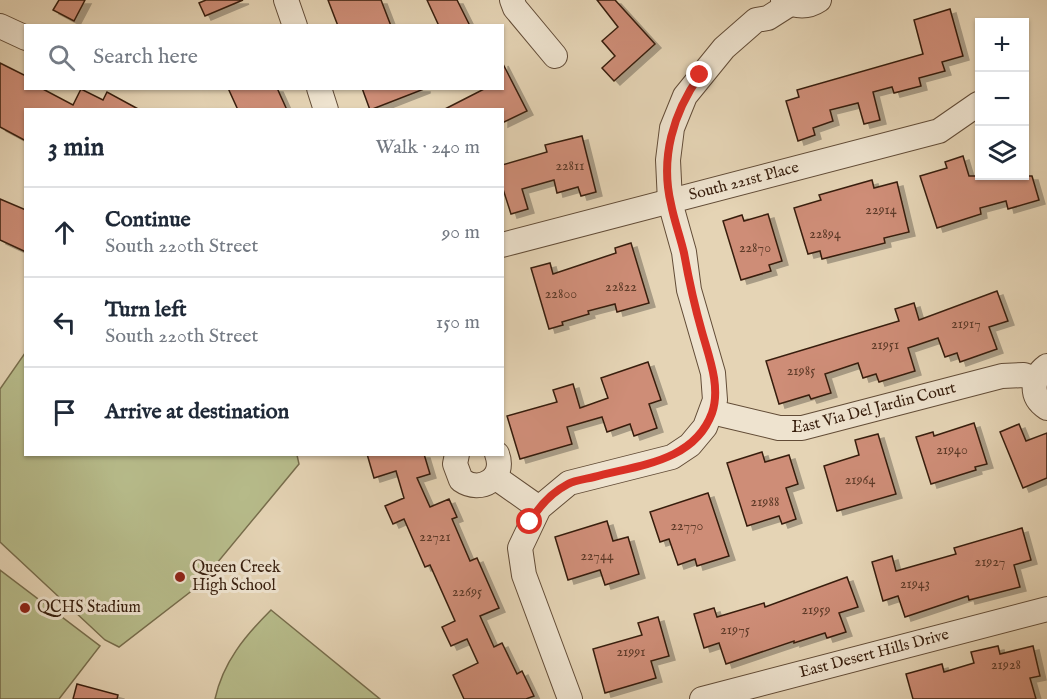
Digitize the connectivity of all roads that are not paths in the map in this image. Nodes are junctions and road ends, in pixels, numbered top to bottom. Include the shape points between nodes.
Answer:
1 (286, 0) edge
2 (512, 0) edge
3 (819, 0) edge
4 (787, 2) edge
5 (760, 10) edge
6 (293, 24) edge
7 (0, 26) edge
8 (24, 37) edge
9 (555, 56) dead end
10 (320, 90) edge
11 (975, 106) edge
12 (325, 108) edge
13 (670, 202) junction
14 (504, 244) edge
15 (1041, 373) edge
16 (1047, 408) edge
17 (712, 412) junction
18 (457, 456) edge
19 (496, 466) edge
20 (538, 508) junction
21 (1047, 609) edge
22 (570, 699) edge
23 (702, 699) edge

1 - 6 street
2 - 9 street
3 - 4 street via 809,6
4 - 5 street via 768,18
5 - 13 street via 686,96 672,128 668,160
7 - 8 street
10 - 12 street
11 - 13 street, South 221st Place via 939,131
13 - 14 street, South 221st Place
13 - 17 street via 684,252 689,290 713,373
15 - 16 street via 1035,395
15 - 17 street, East Via Del Jardin Court via 1002,376 802,428 779,428
17 - 20 street via 705,428 690,445 672,457 569,483
18 - 19 street via 457,472 465,482 481,486
19 - 20 street
20 - 22 street via 520,548 524,575
21 - 23 street, East Desert Hills Drive

